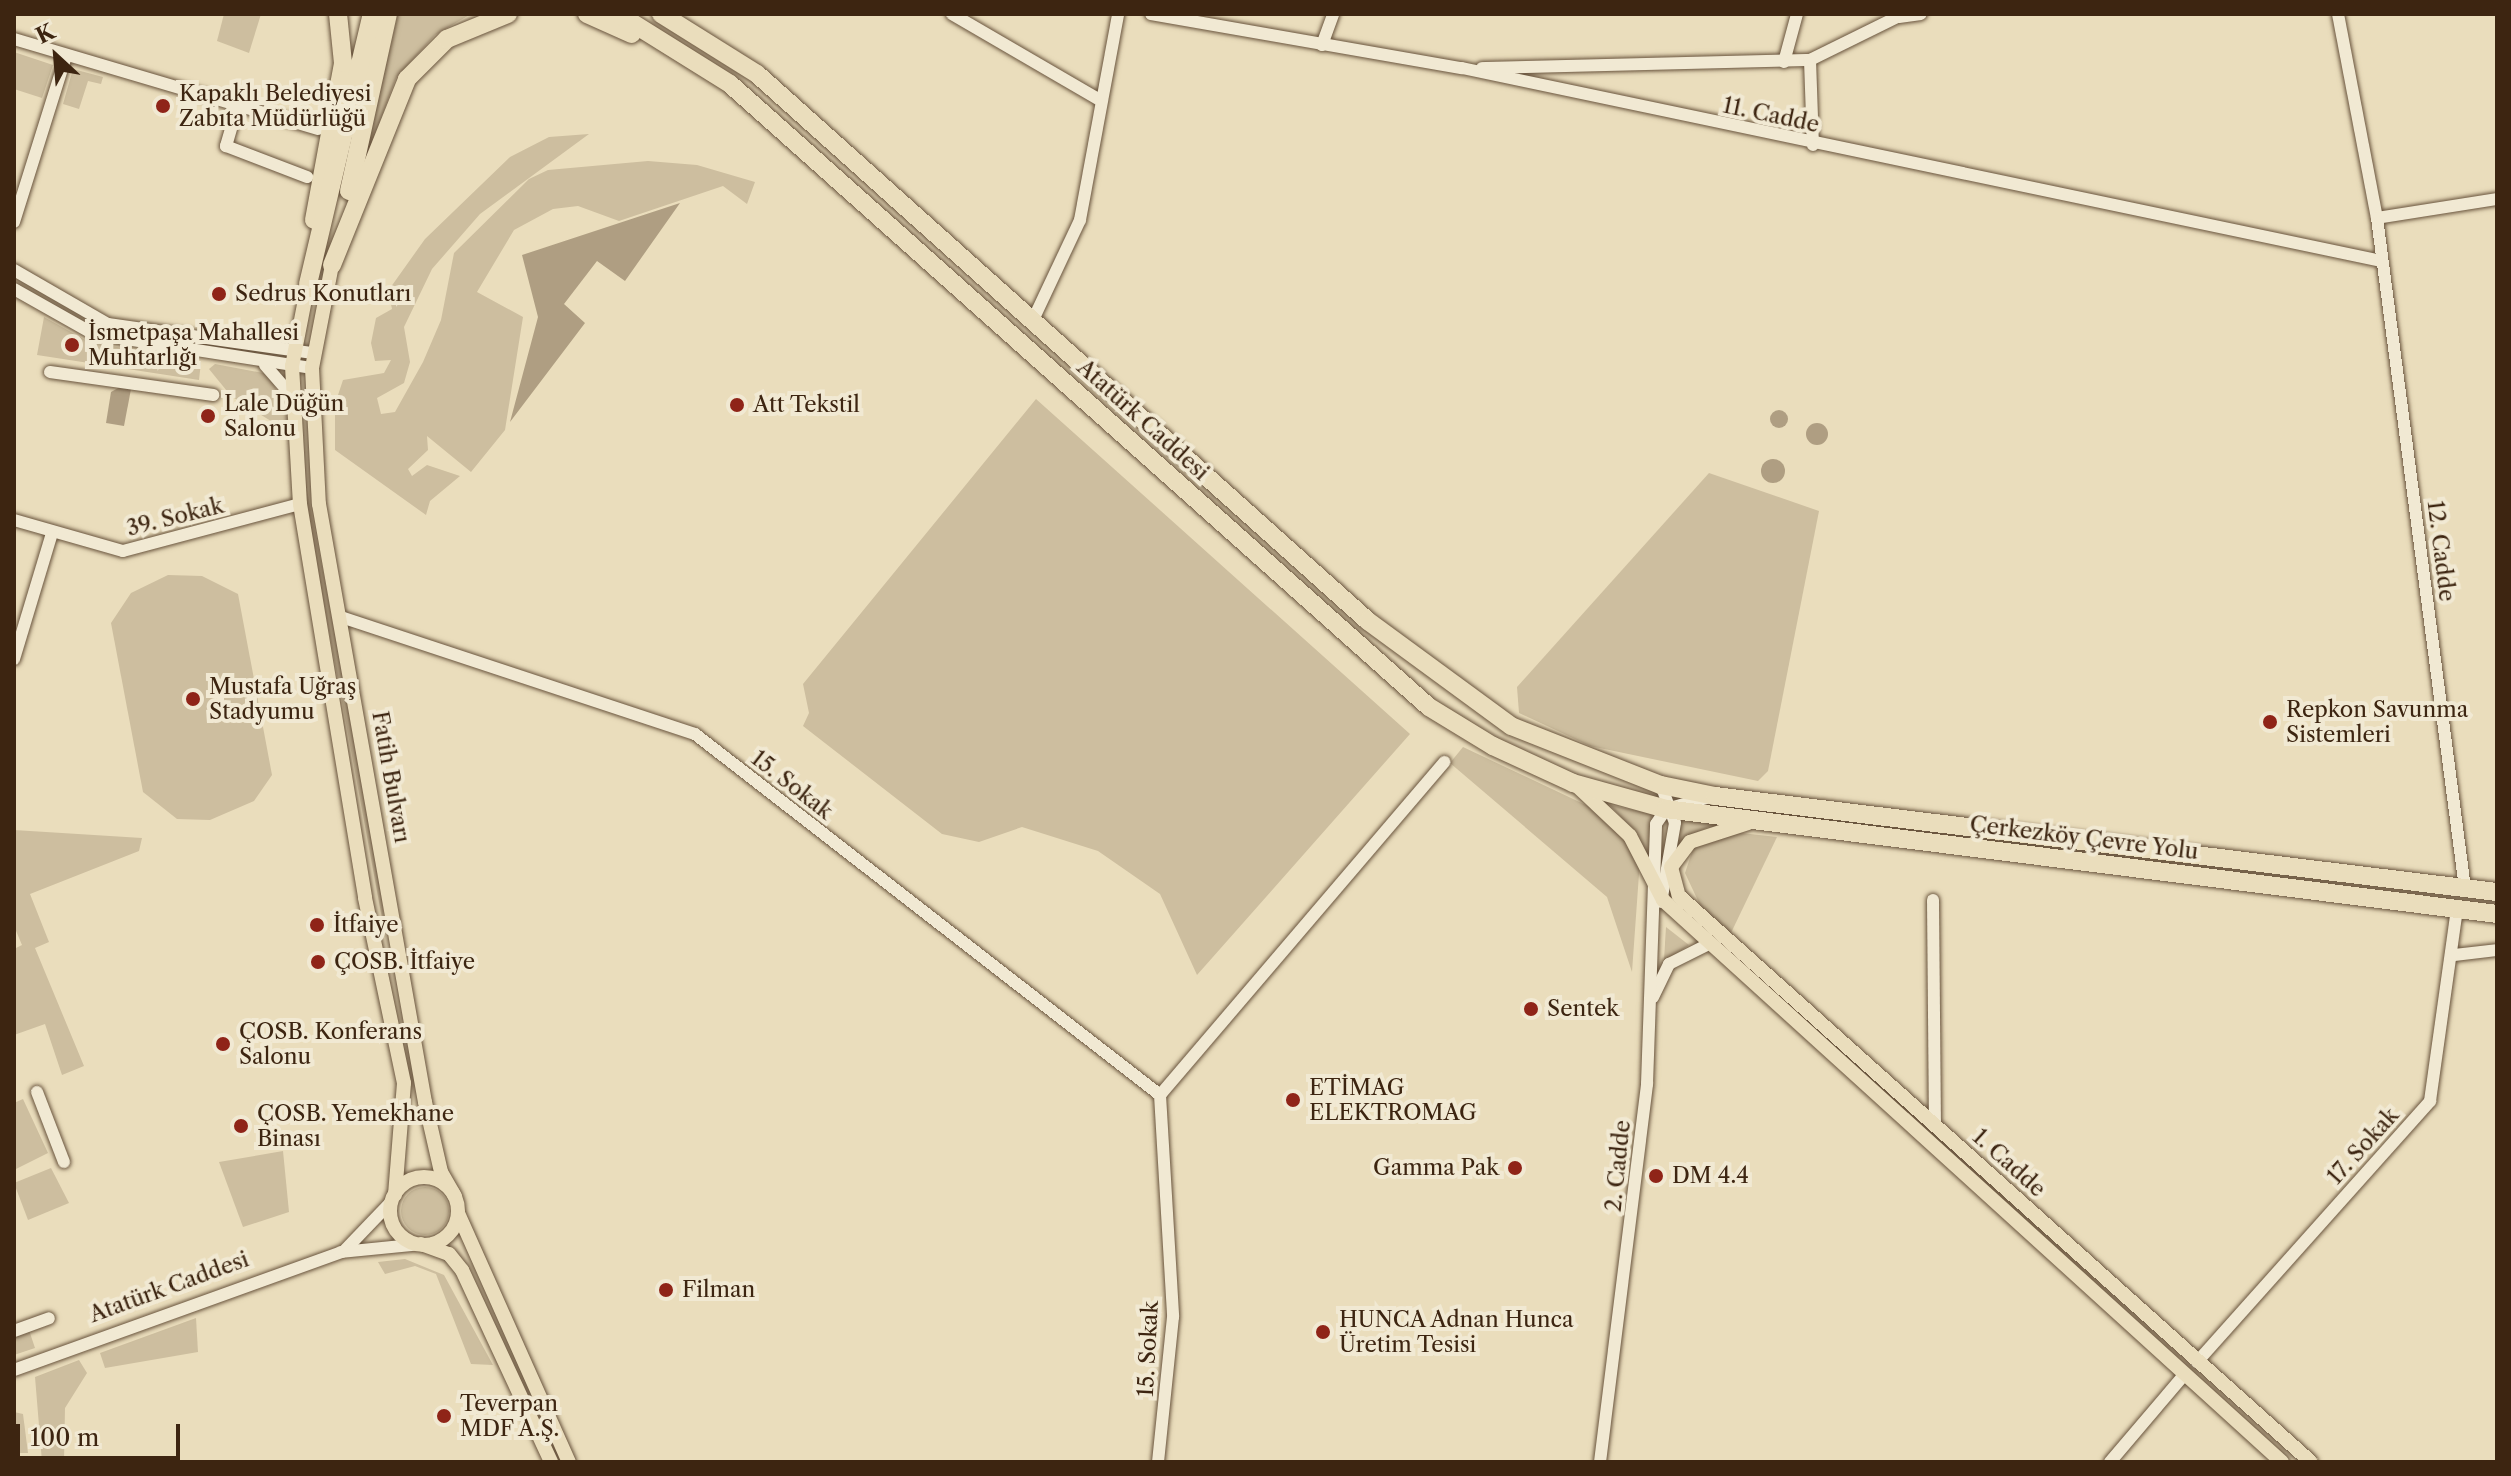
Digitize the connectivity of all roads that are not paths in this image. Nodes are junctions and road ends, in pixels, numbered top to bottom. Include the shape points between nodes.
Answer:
1 (338, 14) edge
2 (372, 14) edge
3 (388, 14) edge
4 (508, 14) edge
5 (587, 14) edge
6 (618, 14) edge
7 (661, 14) edge
8 (685, 14) edge
9 (952, 14) edge
10 (1118, 14) edge
11 (1151, 14) edge
12 (1239, 14) edge
13 (1333, 14) edge
14 (1797, 14) edge
15 (1921, 14) edge
16 (2338, 14) edge
17 (1901, 16) edge
18 (1234, 28) junction
19 (14, 39) edge
20 (1322, 45) junction
21 (66, 56) junction
22 (1810, 60) junction
23 (1784, 62) junction
24 (1462, 68) junction
25 (757, 74) junction
26 (730, 84) junction
27 (1098, 99) junction
28 (238, 105) junction
29 (358, 110) junction
30 (318, 129) dead end
31 (1813, 145) junction
32 (307, 177) dead end
33 (2497, 199) edge
34 (2377, 218) junction
35 (14, 222) edge
36 (2382, 261) junction
37 (332, 265) junction
38 (14, 270) edge
39 (308, 284) junction
40 (14, 289) edge
41 (1033, 320) junction
42 (248, 357) junction
43 (293, 359) junction
44 (313, 360) junction
45 (50, 372) dead end
46 (213, 395) dead end
47 (293, 402) junction
48 (300, 504) junction
49 (14, 520) edge
50 (52, 533) junction
51 (341, 617) junction
52 (14, 659) edge
53 (1444, 762) dead end
54 (1573, 783) junction
55 (1661, 785) junction
56 (1715, 796) junction
57 (1666, 809) junction
58 (1753, 822) junction
59 (1671, 867) junction
60 (1651, 873) junction
61 (2465, 888) junction
62 (2497, 892) edge
63 (1679, 896) junction
64 (1663, 900) junction
65 (1933, 900) dead end
66 (2457, 909) junction
67 (2497, 914) edge
68 (1649, 917) junction
69 (1711, 943) junction
70 (2497, 950) edge
71 (2454, 955) junction
72 (1652, 1000) junction
73 (37, 1092) dead end
74 (1160, 1095) junction
75 (1935, 1126) junction
76 (64, 1162) dead end
77 (455, 1196) junction
78 (393, 1198) junction
79 (458, 1213) junction
80 (421, 1244) junction
81 (341, 1252) junction
82 (49, 1318) dead end
83 (14, 1331) edge
84 (2197, 1362) junction
85 (14, 1370) edge
86 (2184, 1375) junction
87 (551, 1462) edge
88 (569, 1462) edge
89 (1158, 1462) edge
90 (1600, 1462) edge
91 (2110, 1462) edge
92 (2282, 1462) edge
93 (2311, 1462) edge

1 - 39 highway via 343,63 317,192
2 - 29 highway
3 - 29 highway
4 - 37 highway via 447,39 407,79
5 - 26 highway
6 - 26 highway, Atatürk Caddesi
7 - 25 highway
8 - 25 highway
9 - 27 street
10 - 27 street
11 - 18 street, 11. Cadde
12 - 18 street
13 - 20 street
14 - 23 street
15 - 17 street
16 - 34 street, 12. Cadde
17 - 22 street
18 - 20 street, 11. Cadde
19 - 21 street
20 - 24 street, 11. Cadde
21 - 28 street
21 - 35 street
22 - 23 street
22 - 31 street
23 - 24 street
24 - 31 street, 11. Cadde
25 - 41 highway
26 - 54 highway, Atatürk Caddesi via 1429,707
27 - 41 street via 1080,220
28 - 30 street
28 - 32 street via 226,146
29 - 37 highway
29 - 39 highway
31 - 36 street, 11. Cadde
33 - 34 street
34 - 36 street, 12. Cadde
36 - 61 street, 12. Cadde
37 - 44 main road, Fatih Bulvarı
38 - 43 street via 108,324
39 - 43 main road, Fatih Bulvarı
40 - 42 street via 94,334
41 - 55 highway via 1368,621 1466,694 1511,726
42 - 43 street
42 - 47 street via 277,371
43 - 44 street
43 - 47 main road, Fatih Bulvarı
44 - 51 main road, Fatih Bulvarı via 313,451
45 - 46 street
47 - 48 main road, Fatih Bulvarı
48 - 50 street, 39. Sokak via 143,550
48 - 78 main road, Fatih Bulvarı via 365,898 404,1083
49 - 50 street, 39. Sokak
50 - 52 street
51 - 74 street, 15. Sokak via 695,734
51 - 77 main road, Fatih Bulvarı via 425,1102 441,1172
53 - 74 street
54 - 57 highway, Atatürk Caddesi
54 - 60 main road via 1630,836
55 - 56 highway
55 - 57 street
56 - 57 street
56 - 61 highway
57 - 58 highway, Çerkezköy Çevre Yolu
57 - 59 street via 1675,823
57 - 60 street, 2. Cadde via 1656,824
58 - 59 main road via 1690,842
58 - 66 highway, Çerkezköy Çevre Yolu
59 - 63 main road
59 - 64 street
60 - 64 main road
60 - 68 street, 2. Cadde
61 - 62 highway
63 - 64 street
63 - 75 main road, 1. Cadde
64 - 68 street
64 - 69 main road, 1. Cadde
65 - 75 street
66 - 67 highway, Çerkezköy Çevre Yolu
66 - 71 street, 17. Sokak
68 - 72 street, 2. Cadde
69 - 72 street via 1669,964
69 - 86 main road, 1. Cadde
70 - 71 street
71 - 84 street, 17. Sokak via 2430,1101
72 - 90 street, 2. Cadde
73 - 76 street
74 - 89 street, 15. Sokak via 1173,1317
75 - 84 main road, 1. Cadde
77 - 78 main road via 427,1177
77 - 79 main road
78 - 80 main road via 395,1228
78 - 81 street
79 - 80 main road via 448,1235
79 - 88 main road
80 - 81 street
80 - 87 main road via 449,1254 462,1270
81 - 85 street, Atatürk Caddesi
82 - 83 street
84 - 93 main road, 1. Cadde
86 - 91 street
86 - 92 main road, 1. Cadde

